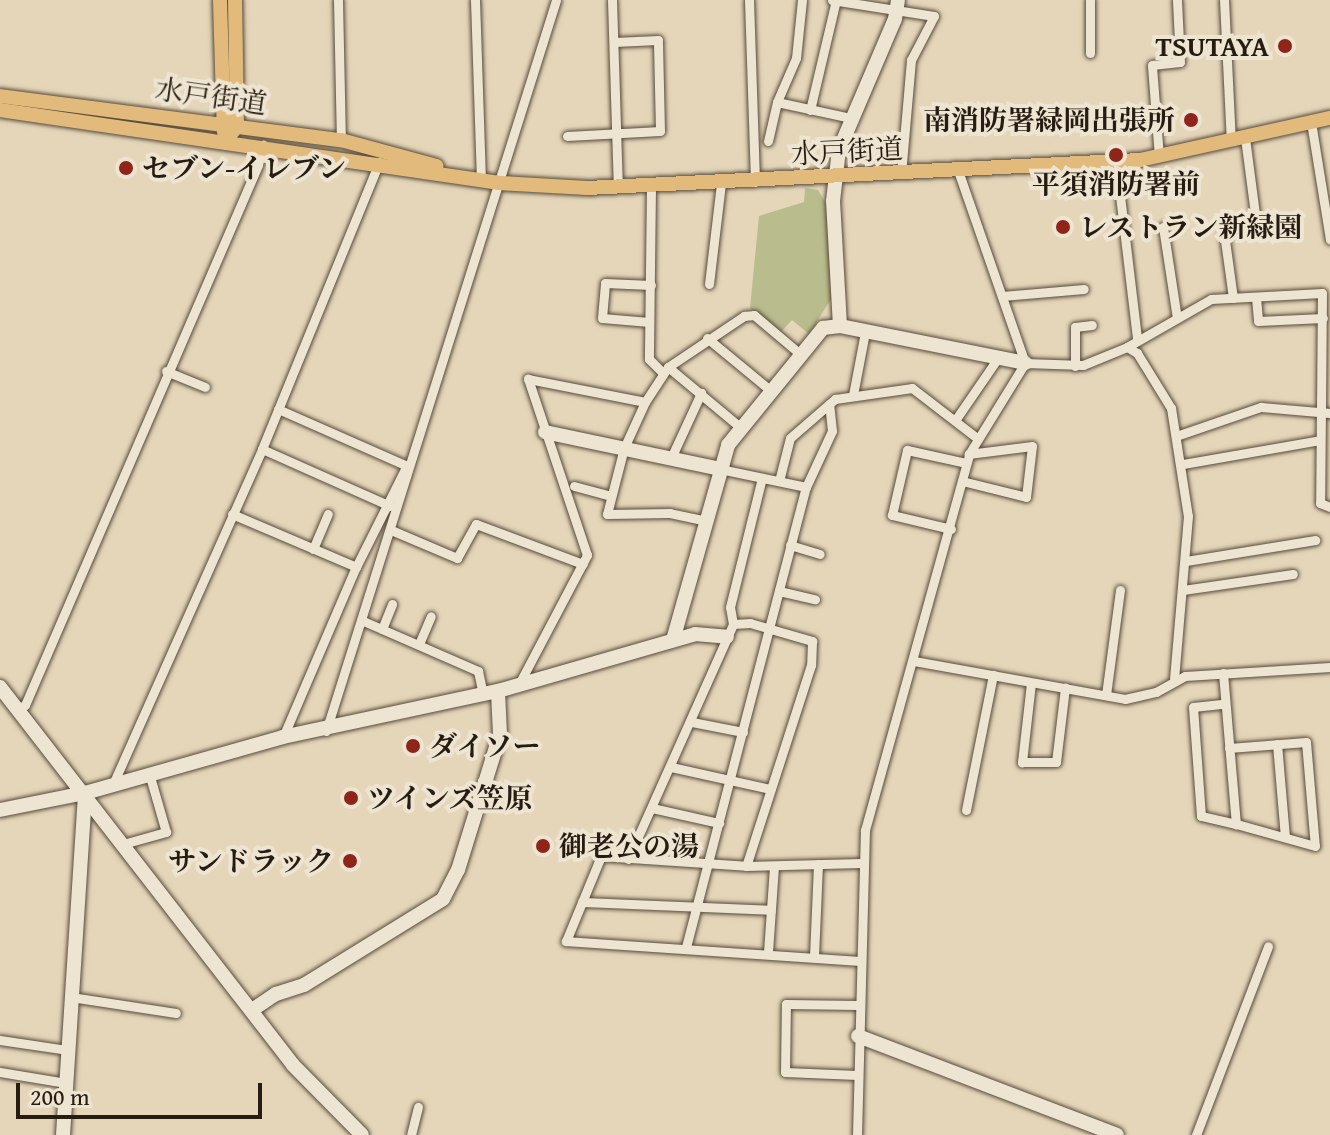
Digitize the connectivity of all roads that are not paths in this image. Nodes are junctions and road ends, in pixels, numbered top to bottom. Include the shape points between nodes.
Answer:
1 (220, 0) edge
2 (235, 0) edge
3 (338, 0) edge
4 (475, 0) edge
5 (556, 0) edge
6 (612, 0) edge
7 (749, 0) edge
8 (802, 0) edge
9 (835, 0) edge
10 (1090, 0) edge
11 (1177, 0) edge
12 (1224, 0) edge
13 (897, 5) edge
14 (614, 42) junction
15 (1090, 53) dead end
16 (0, 96) edge
17 (777, 102) junction
18 (0, 110) edge
19 (810, 110) junction
20 (851, 118) junction
21 (1330, 118) edge
22 (1311, 122) junction
23 (229, 125) junction
24 (617, 134) junction
25 (567, 136) dead end
26 (226, 140) junction
27 (341, 140) junction
28 (1238, 140) junction
29 (768, 141) dead end
30 (263, 145) junction
31 (1159, 157) junction
32 (380, 162) junction
33 (1116, 162) junction
34 (958, 171) junction
35 (901, 174) junction
36 (458, 175) junction
37 (837, 177) junction
38 (481, 180) junction
39 (755, 182) junction
40 (500, 183) junction
41 (721, 184) junction
42 (651, 187) junction
43 (618, 188) junction
44 (1163, 227) dead end
45 (1330, 239) edge
46 (709, 284) dead end
47 (651, 285) junction
48 (1084, 289) dead end
49 (1002, 296) junction
50 (1256, 297) junction
51 (1233, 298) junction
52 (1177, 318) junction
53 (1323, 318) junction
54 (649, 322) junction
55 (1092, 325) dead end
56 (840, 326) junction
57 (865, 332) junction
58 (707, 338) junction
59 (1137, 339) junction
60 (1127, 347) junction
61 (799, 353) junction
62 (998, 358) junction
63 (1025, 363) junction
64 (1075, 366) junction
65 (665, 370) junction
66 (166, 371) junction
67 (1326, 375) edge
68 (205, 387) dead end
69 (770, 390) junction
70 (701, 393) junction
71 (853, 395) junction
72 (645, 402) junction
73 (829, 404) junction
74 (278, 409) junction
75 (1326, 412) edge
76 (956, 419) junction
77 (740, 427) junction
78 (545, 432) junction
79 (1179, 435) junction
80 (977, 438) junction
81 (1323, 445) edge
82 (624, 448) junction
83 (262, 449) junction
84 (671, 458) junction
85 (968, 458) junction
86 (1183, 464) junction
87 (407, 466) junction
88 (720, 469) junction
89 (762, 478) junction
90 (779, 481) junction
91 (962, 481) junction
92 (574, 486) dead end
93 (806, 487) junction
94 (611, 496) junction
95 (391, 507) junction
96 (1330, 507) edge
97 (232, 514) junction
98 (328, 514) dead end
99 (707, 521) junction
100 (951, 529) junction
101 (391, 530) junction
102 (1315, 540) dead end
103 (790, 545) junction
104 (313, 549) junction
105 (820, 554) dead end
106 (1186, 561) junction
107 (583, 564) junction
108 (356, 567) junction
109 (1293, 574) dead end
110 (1120, 590) dead end
111 (1183, 590) junction
112 (779, 591) junction
113 (815, 599) dead end
114 (392, 604) dead end
115 (431, 616) dead end
116 (361, 620) junction
117 (382, 629) junction
118 (769, 629) junction
119 (730, 630) junction
120 (673, 640) junction
121 (419, 644) junction
122 (914, 661) junction
123 (1330, 667) edge
124 (1223, 673) junction
125 (993, 675) junction
126 (1174, 678) junction
127 (1031, 683) junction
128 (518, 685) junction
129 (0, 687) edge
130 (1065, 688) junction
131 (498, 691) junction
132 (483, 695) junction
133 (1106, 695) junction
134 (1224, 704) junction
135 (17, 709) junction
136 (692, 722) junction
137 (326, 731) junction
138 (743, 732) junction
139 (283, 737) junction
140 (1277, 744) junction
141 (1229, 748) junction
142 (671, 767) junction
143 (149, 773) junction
144 (731, 779) junction
145 (113, 784) junction
146 (770, 789) junction
147 (85, 793) junction
148 (652, 808) junction
149 (0, 810) edge
150 (966, 810) dead end
151 (719, 823) junction
152 (1236, 824) junction
153 (1285, 837) junction
154 (123, 844) junction
155 (628, 859) junction
156 (861, 863) junction
157 (707, 864) junction
158 (818, 864) junction
159 (746, 866) junction
160 (774, 866) junction
161 (582, 902) junction
162 (696, 907) junction
163 (771, 910) junction
164 (1268, 946) dead end
165 (686, 947) junction
166 (768, 952) junction
167 (814, 956) junction
168 (859, 961) junction
169 (71, 997) junction
170 (858, 1005) junction
171 (252, 1010) junction
172 (176, 1013) dead end
173 (858, 1036) junction
174 (0, 1040) edge
175 (68, 1050) junction
176 (0, 1072) edge
177 (857, 1075) junction
178 (66, 1083) junction
179 (418, 1107) dead end
180 (63, 1135) edge
181 (362, 1135) edge
182 (411, 1135) edge
183 (857, 1135) edge
184 (1117, 1135) edge
185 (1196, 1135) edge

1 - 23 main road
2 - 23 main road
3 - 27 street
4 - 38 street
5 - 40 street
6 - 14 street
7 - 39 street
8 - 17 street via 796,58
9 - 13 street
9 - 19 street
10 - 15 street
11 - 31 street via 1180,62 1152,65
12 - 28 street
13 - 20 street
13 - 35 street via 934,16 911,60
14 - 24 street
14 - 24 street via 658,40 660,131
16 - 23 main road, 水戸街道
17 - 19 street
17 - 29 street
18 - 26 main road, 水戸街道
19 - 20 street
20 - 37 street
21 - 22 main road, 水戸街道
22 - 28 main road, 水戸街道
22 - 45 street
23 - 26 main road
23 - 27 main road, 水戸街道
24 - 25 street
24 - 43 street
26 - 30 main road, 水戸街道
27 - 36 main road, 水戸街道
28 - 31 main road, 水戸街道
28 - 51 street via 1257,229 1224,233
30 - 32 main road, 水戸街道
30 - 66 street
31 - 33 main road, 水戸街道
32 - 36 main road, 水戸街道
32 - 74 street
33 - 34 main road, 水戸街道
33 - 59 street
34 - 35 main road, 水戸街道
34 - 49 street
35 - 37 main road, 水戸街道
36 - 38 main road, 水戸街道
37 - 39 main road, 水戸街道
37 - 56 street via 833,201
38 - 40 main road, 水戸街道
39 - 41 main road, 水戸街道
40 - 43 main road, 水戸街道
40 - 87 street
41 - 42 main road, 水戸街道
41 - 46 street
42 - 43 main road, 水戸街道
42 - 47 street
44 - 52 street
47 - 54 street
47 - 54 street via 605,283 602,318
48 - 49 street
49 - 63 street
50 - 51 street
50 - 53 street via 1258,321
50 - 53 street via 1322,293
51 - 52 street via 1211,299
52 - 59 street
53 - 67 street
54 - 65 street via 649,359
55 - 64 street via 1075,327
56 - 57 street
56 - 61 street via 823,328
57 - 62 street
57 - 71 street
58 - 61 street via 754,315
58 - 65 street
58 - 69 street
59 - 60 street
60 - 64 street
60 - 79 street via 1137,353 1171,408
61 - 69 street
62 - 63 street
62 - 76 street
63 - 64 street
63 - 80 street
65 - 70 street
65 - 72 street
66 - 68 street
66 - 135 street via 25,705
67 - 75 street
69 - 77 street
70 - 77 street
70 - 84 street
71 - 73 street
71 - 76 street via 912,388
72 - 78 street via 528,379
72 - 82 street
73 - 90 street via 790,438
73 - 93 street via 832,431
74 - 83 street
74 - 87 street
75 - 79 street via 1261,407
75 - 81 street
76 - 80 street
77 - 88 street
78 - 82 street
78 - 107 street via 587,555
79 - 86 street
80 - 85 street
81 - 86 street
81 - 96 street via 1320,503
82 - 84 street
82 - 94 street
83 - 95 street
83 - 97 street
84 - 88 street
85 - 91 street
85 - 91 street via 1032,446 1026,497
85 - 100 street via 907,450 892,515
86 - 106 street
87 - 95 street
88 - 89 street
88 - 99 street
89 - 90 street
89 - 119 street via 730,607
90 - 93 street
91 - 100 street
92 - 94 street
93 - 103 street
94 - 99 street via 607,514 670,513
95 - 101 street
95 - 108 street
97 - 104 street
97 - 145 street
98 - 104 street
99 - 120 street
100 - 122 street
101 - 107 street via 457,558 476,524
101 - 116 street
102 - 106 street
103 - 105 street
103 - 112 street
104 - 108 street
106 - 111 street
107 - 128 street
108 - 139 street
109 - 111 street
110 - 133 street
111 - 126 street
112 - 113 street
112 - 118 street
114 - 117 street
115 - 121 street
116 - 117 street
116 - 137 street
117 - 121 street
118 - 119 street
118 - 138 street
118 - 146 street via 812,641 811,665
119 - 120 street
119 - 136 street
120 - 128 street
121 - 132 street via 478,671
122 - 125 street
122 - 156 street via 865,830
123 - 124 street
124 - 126 street
124 - 134 street
125 - 127 street
125 - 150 street
126 - 133 street via 1147,695
127 - 130 street
127 - 130 street via 1022,762 1056,762
128 - 131 street
129 - 135 street
130 - 133 street
131 - 132 street
131 - 171 street via 500,734 458,870 443,899 304,985 276,994
132 - 137 street
134 - 141 street
134 - 152 street via 1193,707 1201,816
135 - 147 street
136 - 138 street
136 - 142 street
137 - 139 street
138 - 144 street
139 - 143 street
140 - 141 street
140 - 153 street
140 - 153 street via 1306,742 1315,846
141 - 152 street
142 - 144 street
142 - 148 street
143 - 145 street
143 - 154 street via 166,832
144 - 146 street
144 - 151 street
145 - 147 street
146 - 159 street
147 - 149 street
147 - 154 street
147 - 169 street
148 - 151 street
148 - 155 street
151 - 157 street
152 - 153 street
154 - 171 street
155 - 157 street
155 - 161 street via 601,856
156 - 158 street
156 - 168 street
157 - 159 street
157 - 162 street
158 - 160 street
158 - 167 street
159 - 160 street
160 - 163 street
161 - 162 street
161 - 165 street via 566,941
162 - 163 street
162 - 165 street
163 - 166 street
164 - 185 street
165 - 166 street
166 - 167 street
167 - 168 street
168 - 170 street
169 - 172 street
169 - 175 street
170 - 173 street
170 - 177 street via 786,1004 785,1059 785,1072
171 - 181 street via 314,1090
173 - 177 street
173 - 184 street
174 - 175 street
175 - 178 street
176 - 178 street
177 - 183 street
178 - 180 street
179 - 182 street

